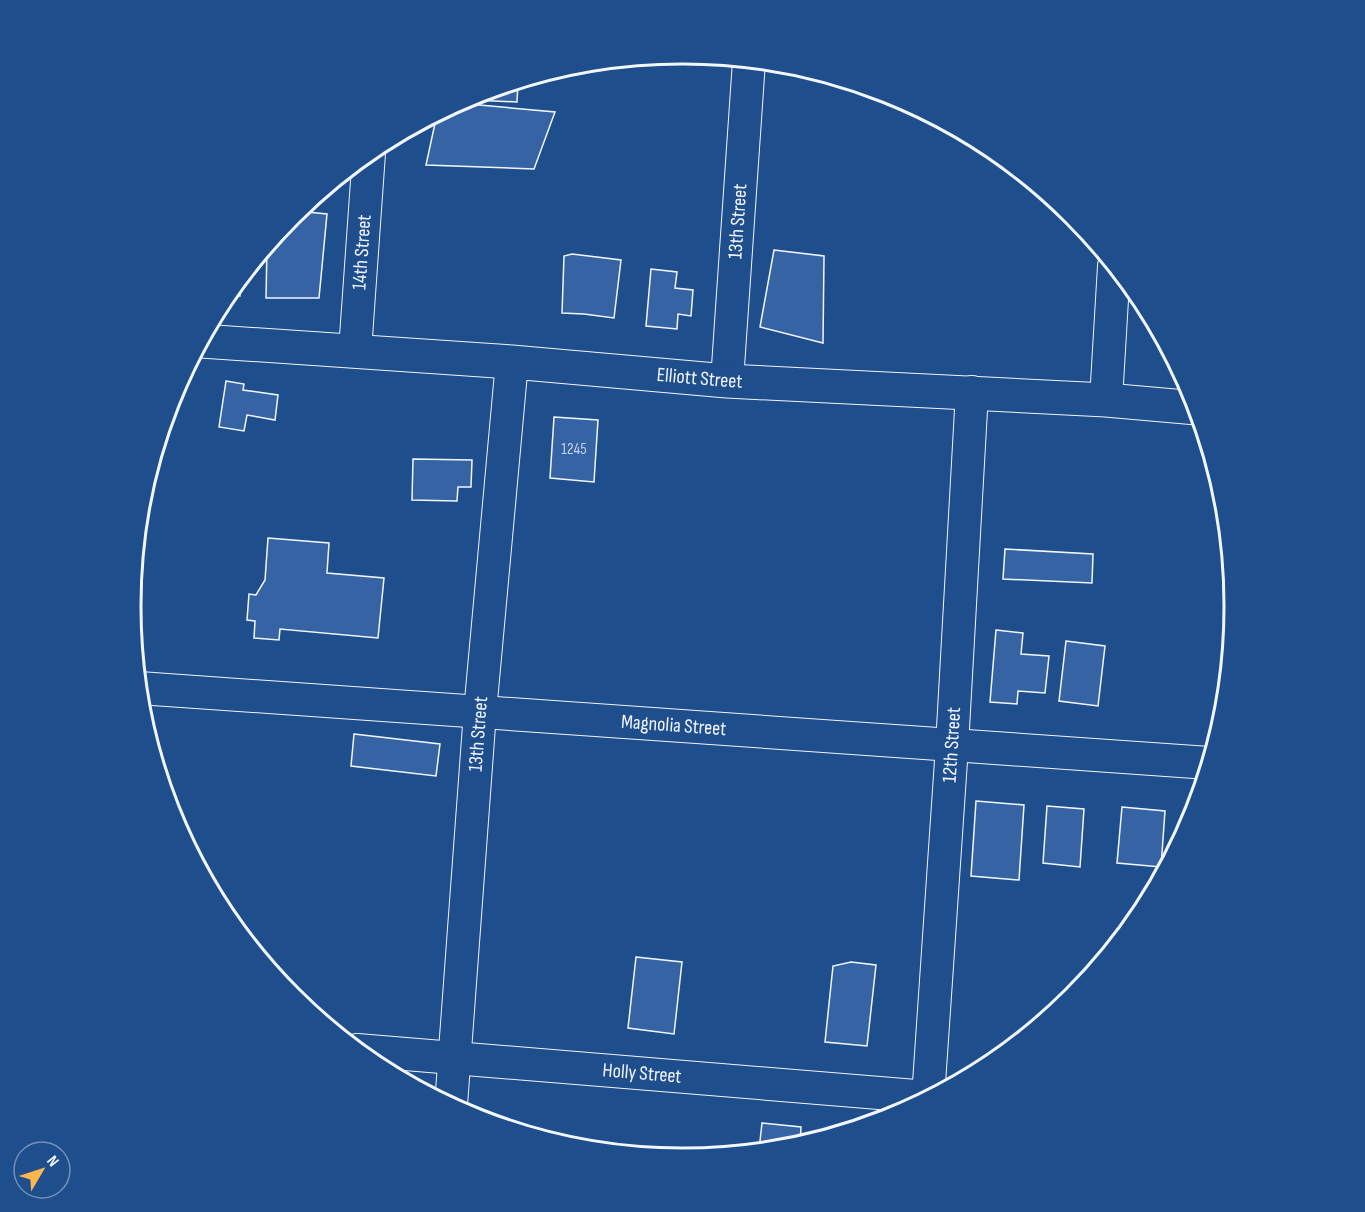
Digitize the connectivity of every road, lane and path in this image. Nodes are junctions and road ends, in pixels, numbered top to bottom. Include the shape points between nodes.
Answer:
1 (748, 69) edge
2 (368, 166) edge
3 (1113, 278) edge
4 (210, 342) edge
5 (355, 351) junction
6 (512, 362) junction
7 (727, 381) junction
8 (972, 392) junction
9 (1106, 400) junction
10 (1186, 407) edge
11 (148, 689) edge
12 (480, 712) junction
13 (951, 746) junction
14 (1201, 762) edge
15 (376, 1052) edge
16 (454, 1058) junction
17 (929, 1088) edge
18 (452, 1096) edge
19 (913, 1096) edge

1 - 7 street, 13th Street
2 - 5 street, 14th Street
3 - 9 street
4 - 5 main road, Elliott Street
5 - 6 main road, Elliott Street
6 - 7 main road, Elliott Street
6 - 12 street, 13th Street
7 - 8 main road, Elliott Street
8 - 9 main road, Elliott Street
8 - 13 street, 12th Street
9 - 10 main road, Elliott Street
11 - 12 street, Magnolia Street
12 - 13 street, Magnolia Street
12 - 16 street, 13th Street
13 - 14 street, Magnolia Street
13 - 17 street, 12th Street
15 - 16 street, Holly Street
16 - 18 street, 13th Street
16 - 19 street, Holly Street

